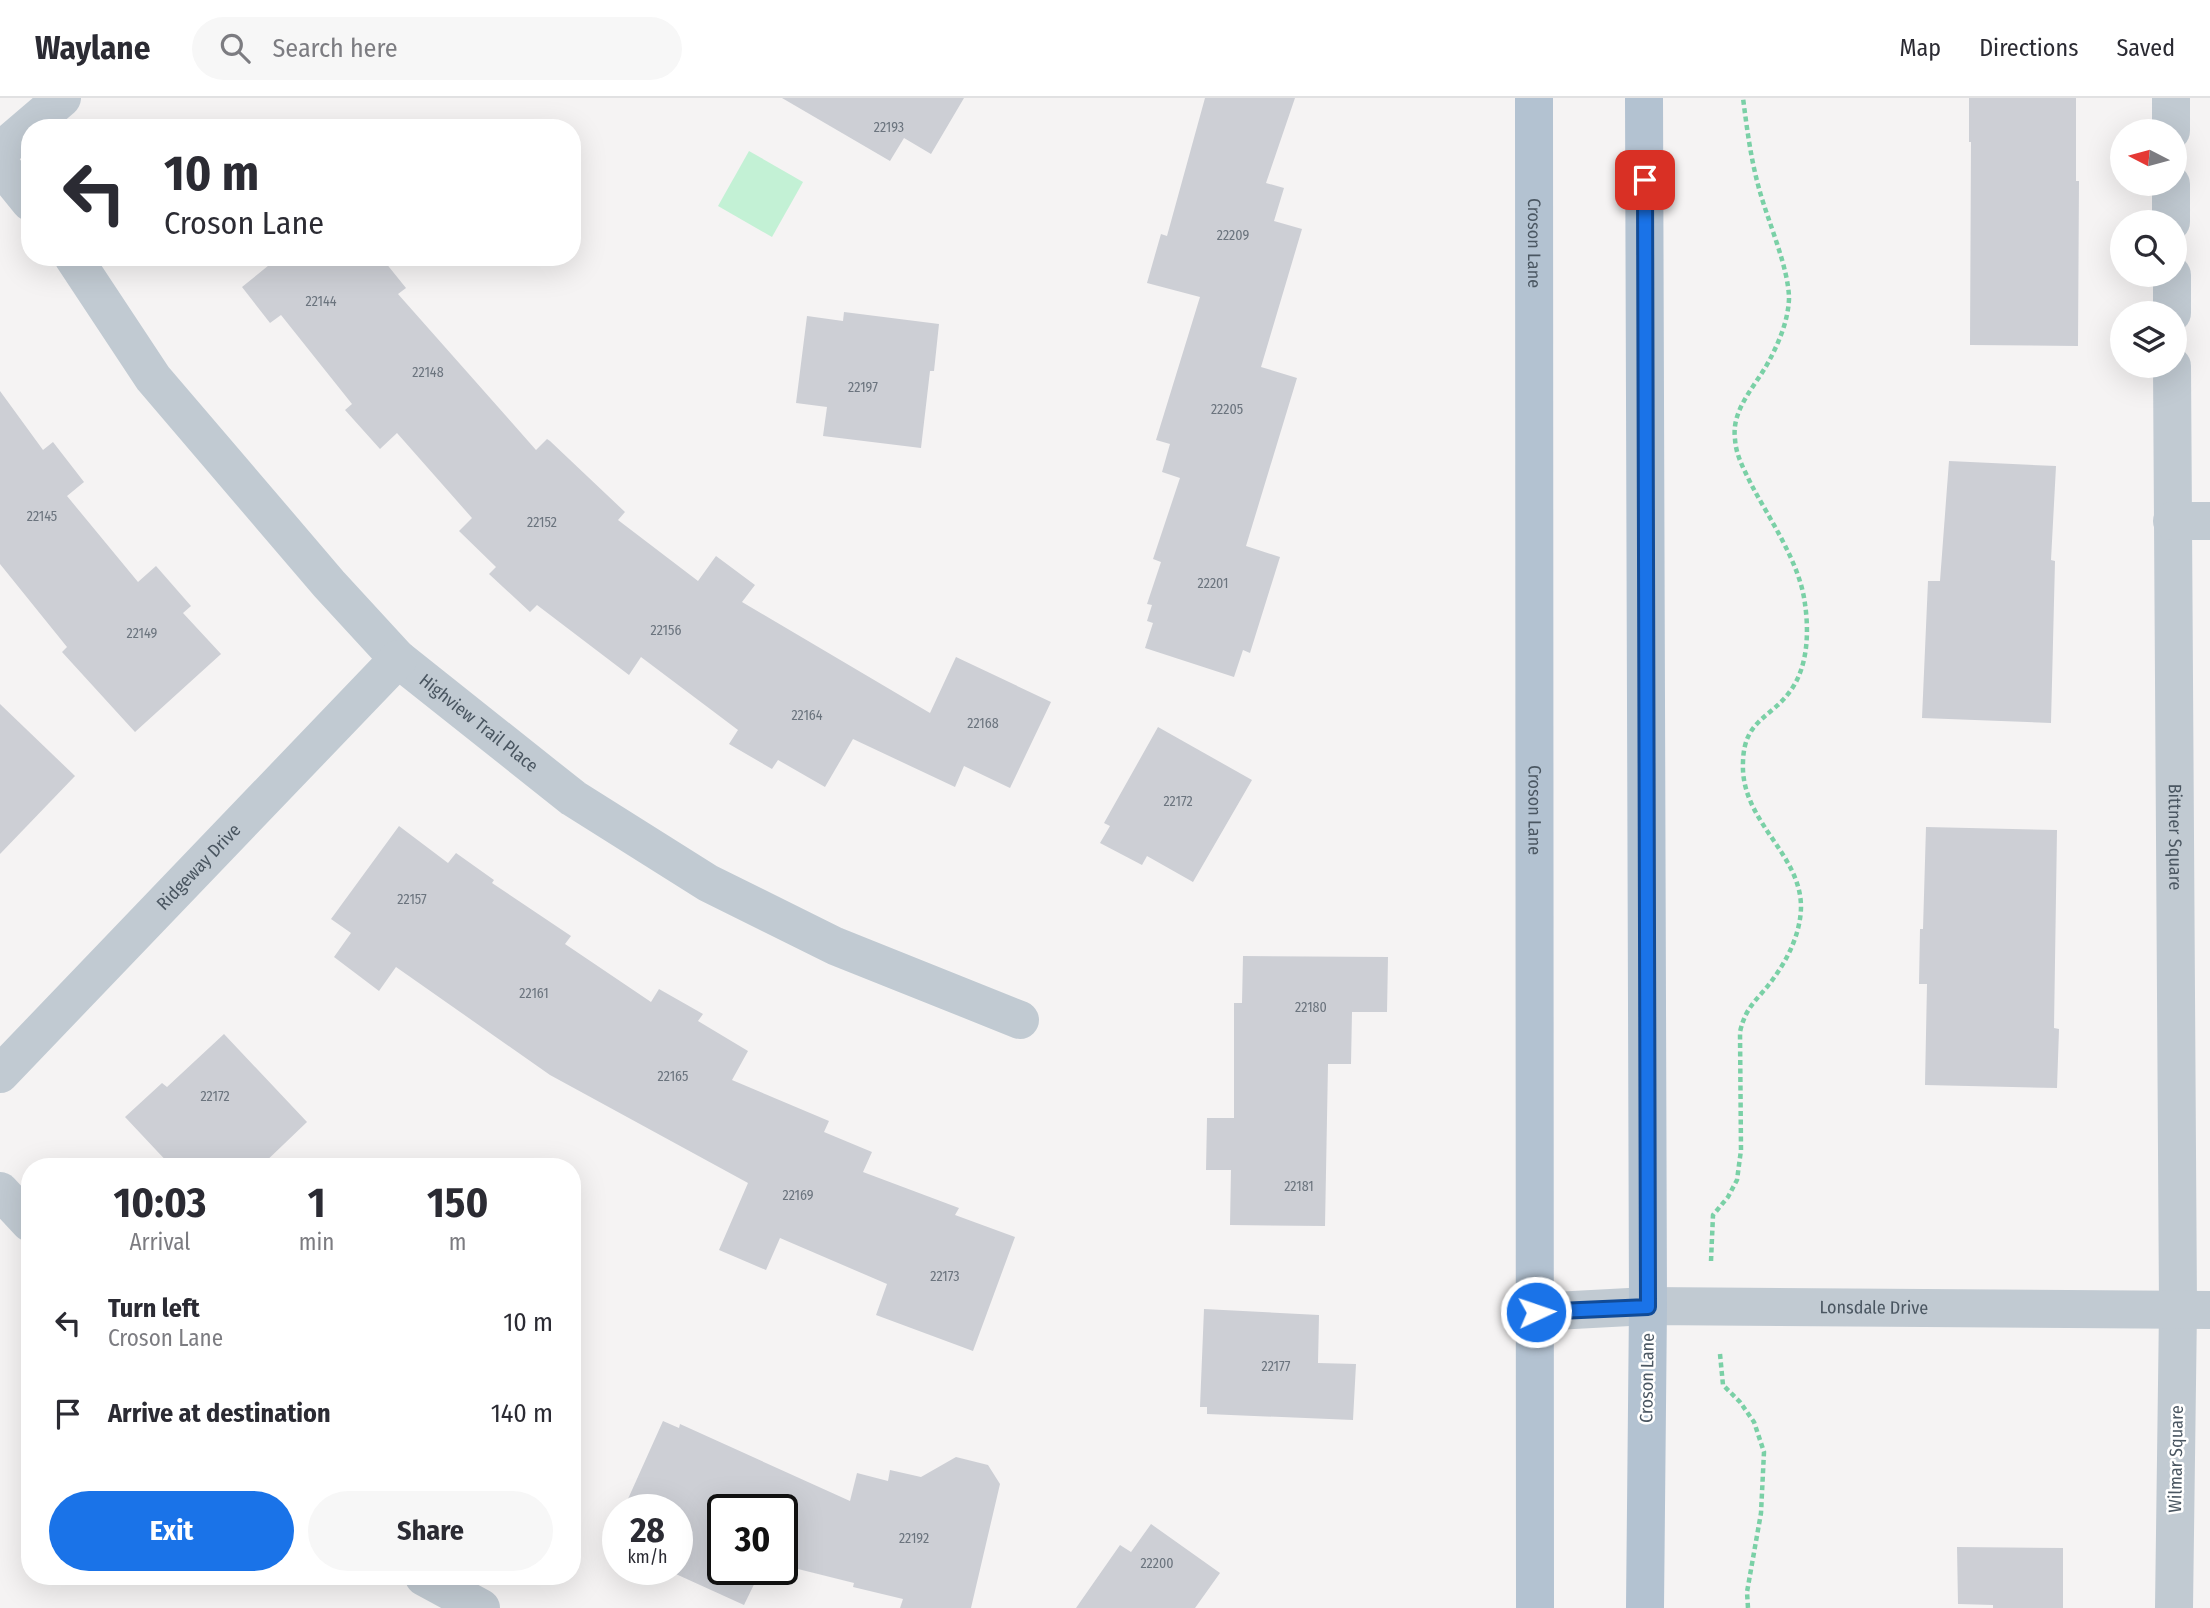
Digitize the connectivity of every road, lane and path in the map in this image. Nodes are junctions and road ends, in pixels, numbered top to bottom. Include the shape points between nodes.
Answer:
1 (62, 98) edge
2 (1534, 98) edge
3 (1644, 98) edge
4 (1743, 98) edge
5 (2171, 98) edge
6 (37, 119) edge
7 (2171, 119) edge
8 (21, 133) edge
9 (0, 151) edge
10 (0, 165) edge
11 (21, 191) edge
12 (79, 266) edge
13 (2172, 378) edge
14 (2172, 521) junction
15 (2210, 521) edge
16 (398, 659) junction
17 (1020, 1020) dead end
18 (0, 1074) edge
19 (0, 1191) edge
20 (21, 1213) edge
21 (1648, 1307) junction
22 (1715, 1308) junction
23 (2194, 1310) edge
24 (1536, 1312) junction
25 (439, 1585) edge
26 (481, 1608) edge
27 (1535, 1608) edge
28 (1645, 1608) edge
29 (1748, 1608) edge
30 (2175, 1608) edge

1 - 6 street
2 - 24 main road, Croson Lane
3 - 21 main road, Croson Lane
4 - 22 path via 1759,188 1789,296 1779,341 1744,400 1734,438 1739,460 1796,568 1805,603 1807,640 1802,670 1790,692 1747,737 1742,763 1757,818 1794,873 1801,905 1798,931 1786,957 1743,1016 1737,1180 1713,1215 1710,1255
5 - 7 street
8 - 9 street
10 - 11 street
12 - 16 street, Highview Trail Place via 153,378
13 - 14 street, Bittner Square
14 - 15 street
14 - 23 street, Bittner Square
16 - 17 street, Highview Trail Place via 573,798 708,883 835,946
16 - 18 street, Ridgeway Drive
19 - 20 street
21 - 22 street, Lonsdale Drive
21 - 24 street, Lonsdale Drive
21 - 28 main road, Croson Lane
22 - 23 street, Lonsdale Drive
22 - 29 path via 1723,1385 1754,1422 1763,1452 1761,1513
23 - 30 street, Wilmar Square
24 - 27 main road, Croson Lane
25 - 26 street

